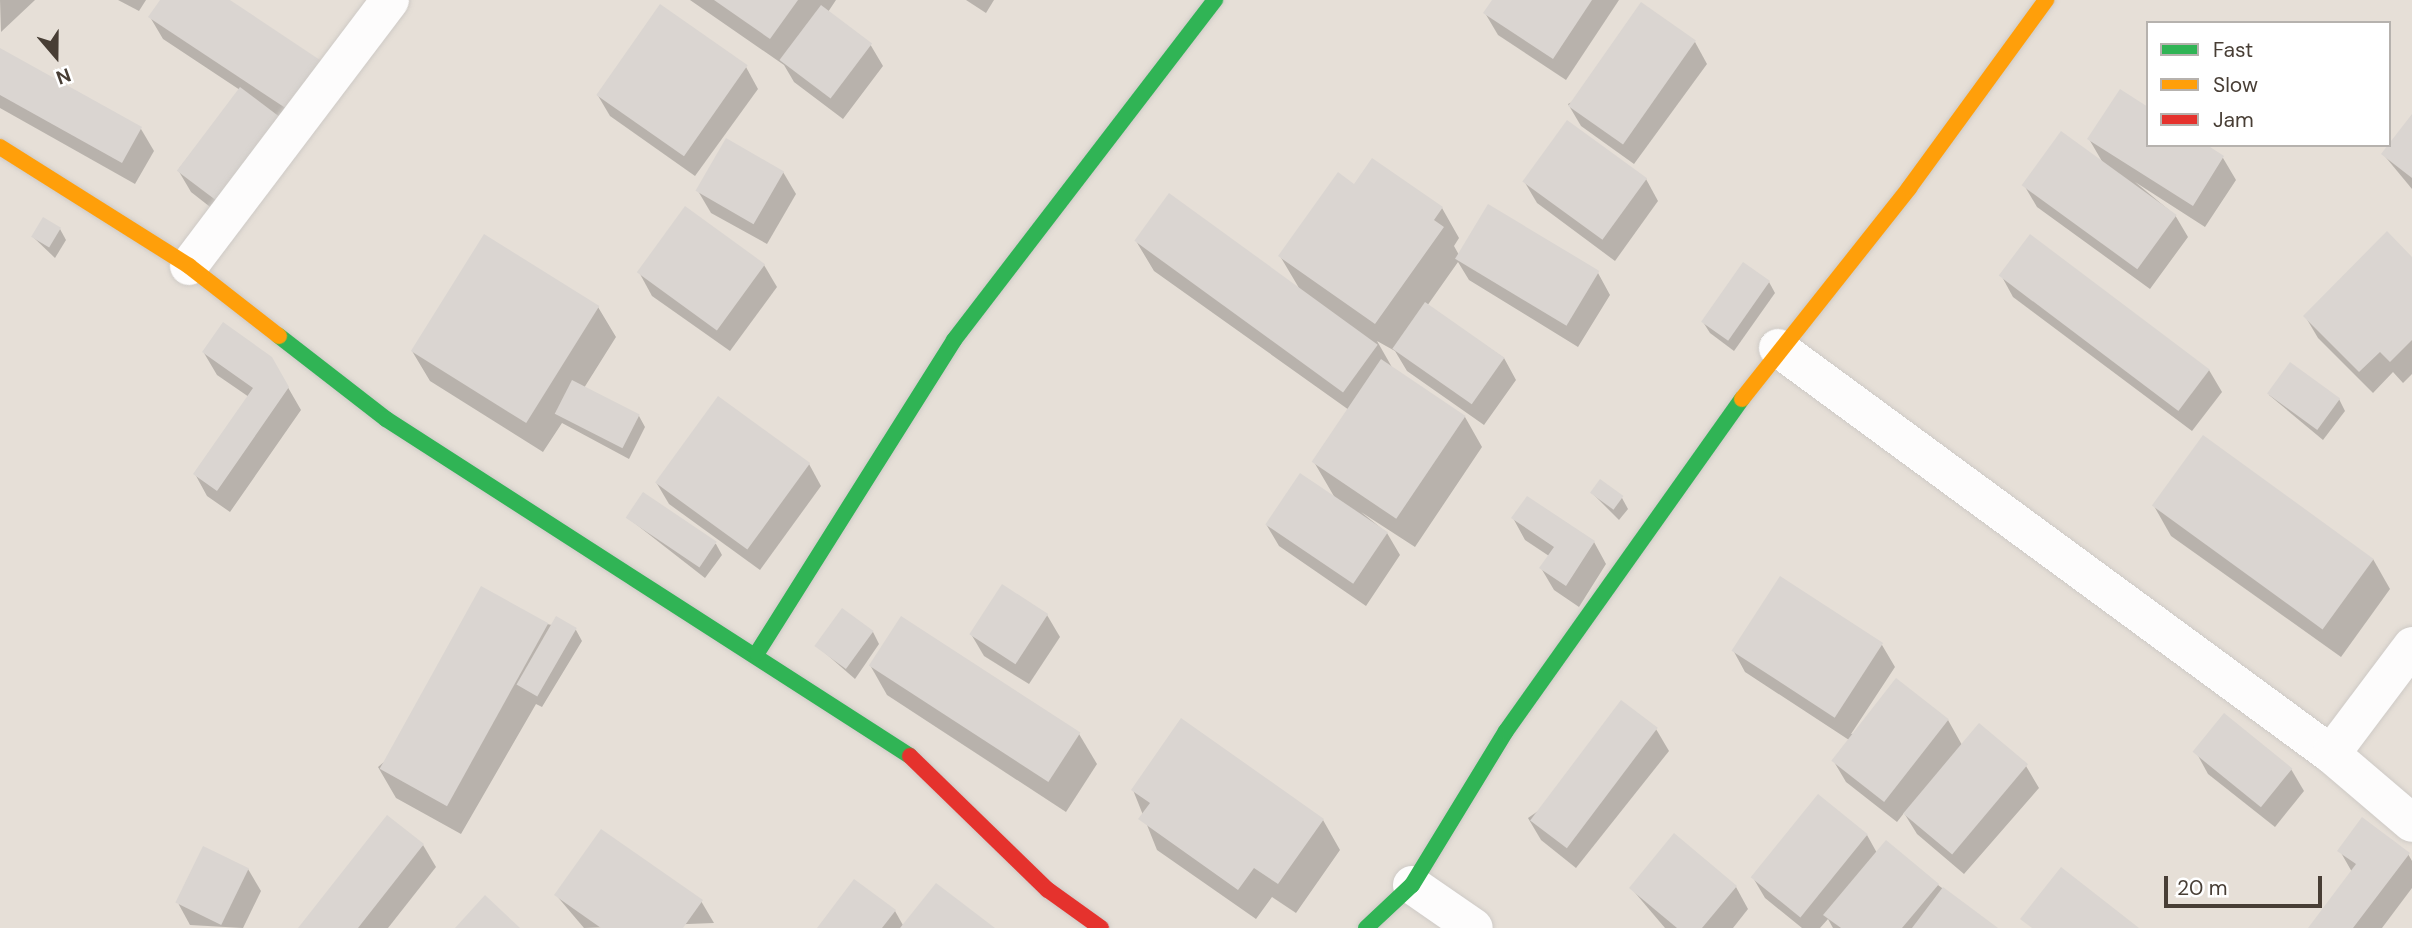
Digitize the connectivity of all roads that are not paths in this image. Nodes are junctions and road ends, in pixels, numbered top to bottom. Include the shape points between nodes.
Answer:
1 (390, 0) edge
2 (1215, 0) edge
3 (2046, 0) edge
4 (0, 147) edge
5 (189, 266) junction
6 (1778, 348) junction
7 (2412, 646) edge
8 (757, 653) junction
9 (2331, 754) junction
10 (2412, 823) edge
11 (1412, 885) junction
12 (1101, 928) edge
13 (1366, 928) edge
14 (1474, 928) edge

1 - 5 street
2 - 8 street via 954,340
3 - 6 street via 1909,188
4 - 5 street
5 - 8 street via 386,419
6 - 9 street
6 - 11 street via 1506,731
7 - 9 street
8 - 12 street via 909,755 1048,890
9 - 10 street
11 - 13 street
11 - 14 street

